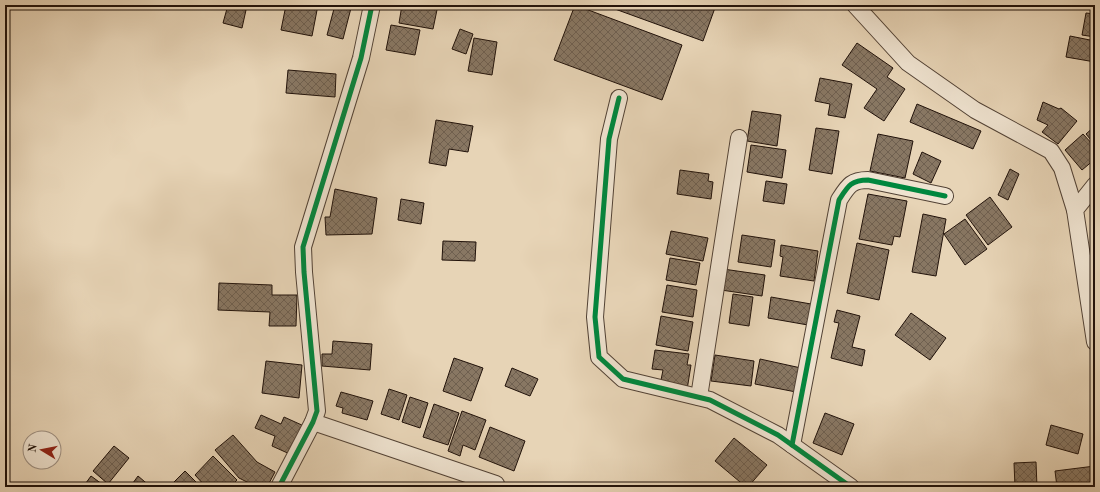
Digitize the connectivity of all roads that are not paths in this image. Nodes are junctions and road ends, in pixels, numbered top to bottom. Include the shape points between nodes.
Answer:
1 (372, 5) edge
2 (855, 5) edge
3 (619, 98) dead end
4 (739, 138) dead end
5 (1095, 185) edge
6 (945, 196) dead end
7 (1075, 210) junction
8 (1095, 342) edge
9 (699, 397) junction
10 (313, 422) junction
11 (792, 445) junction
12 (496, 484) dead end
13 (279, 487) edge
14 (851, 487) edge

1 - 10 street via 361,58 303,247 316,411
2 - 7 street via 908,63 975,110 1051,150 1062,168
3 - 9 street via 609,139 594,317 599,357 623,379
4 - 9 street
5 - 7 street
6 - 11 street via 857,180 847,188 839,200
7 - 8 street
9 - 11 street via 710,400 778,435
10 - 12 street
10 - 13 street
11 - 14 street

